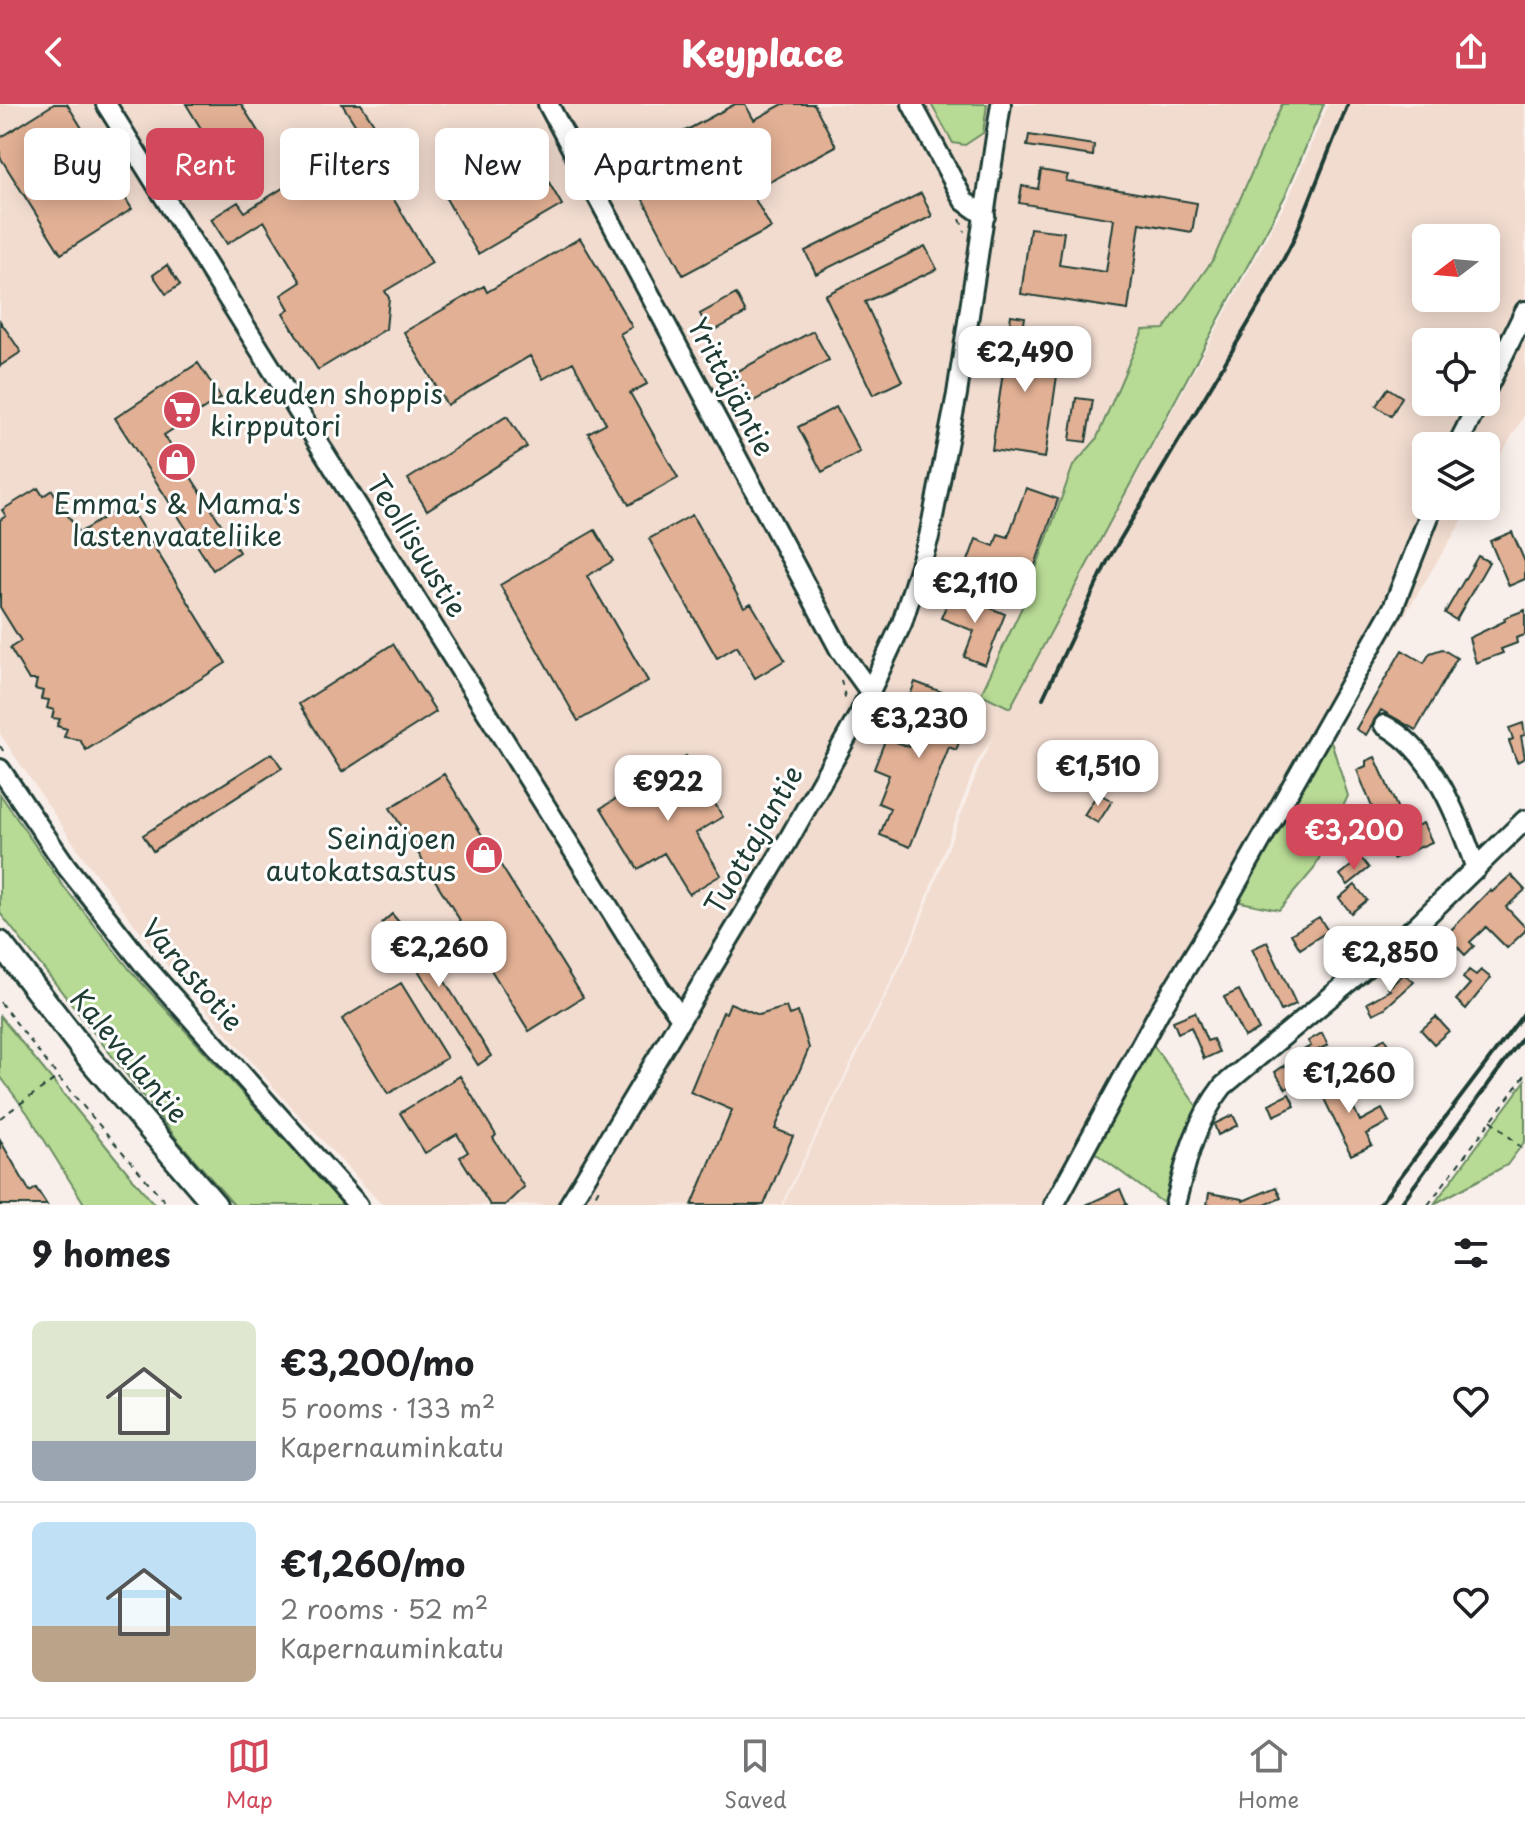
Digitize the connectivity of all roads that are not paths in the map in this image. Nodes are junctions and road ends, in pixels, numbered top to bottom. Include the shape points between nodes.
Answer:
1 (106, 104) edge
2 (548, 104) edge
3 (912, 104) edge
4 (1001, 104) edge
5 (985, 216) junction
6 (1525, 311) edge
7 (1500, 362) edge
8 (1428, 520) edge
9 (871, 693) junction
10 (1384, 725) dead end
11 (0, 769) edge
12 (1525, 820) edge
13 (1476, 869) junction
14 (0, 943) edge
15 (681, 1018) junction
16 (215, 1205) edge
17 (358, 1205) edge
18 (569, 1205) edge
19 (1054, 1205) edge
20 (1175, 1205) edge

1 - 15 street, Teollisuustie
2 - 9 street, Yrittäjäntie via 840,650
3 - 5 street via 964,201
4 - 5 street, Tuottajantie
5 - 9 street, Tuottajantie via 929,537 902,623
6 - 7 street
8 - 19 street via 1393,608
9 - 15 street, Tuottajantie
10 - 13 street via 1422,755
11 - 17 street, Varastotie via 66,866 145,966
12 - 13 street
13 - 20 street via 1416,926 1223,1086 1193,1137
14 - 16 main road, Kalevalantie via 90,1059
15 - 18 street, Tuottajantie

